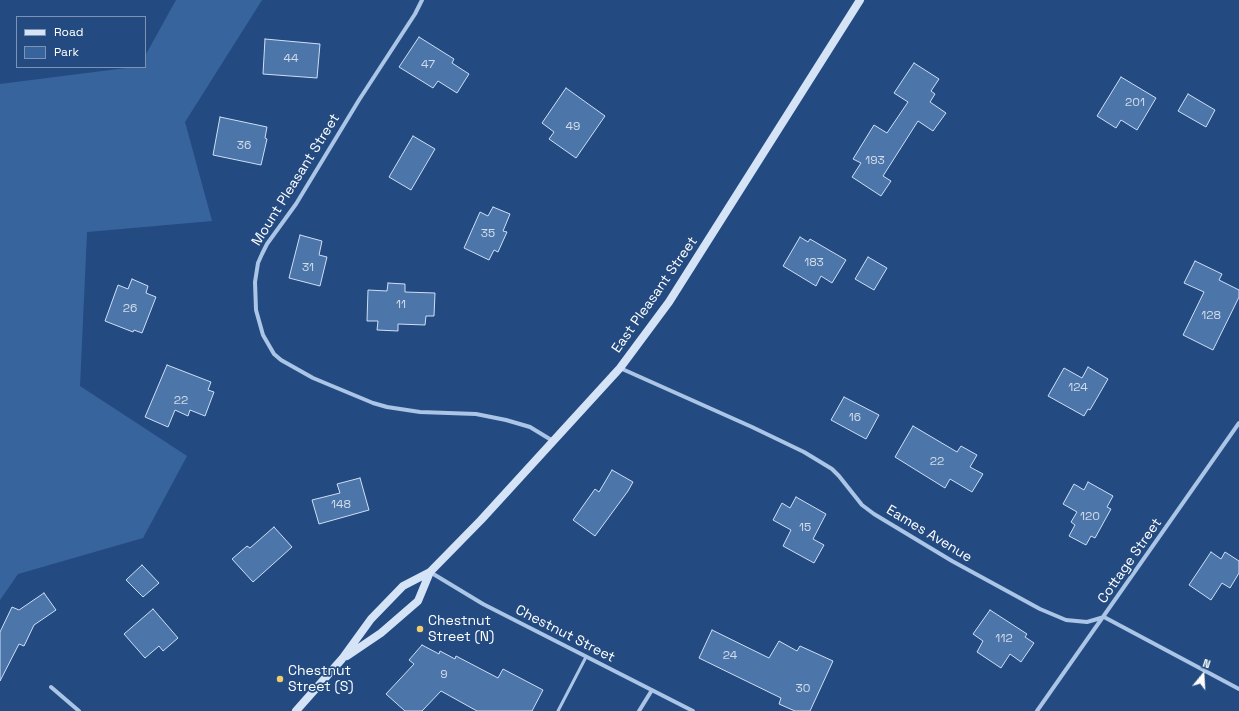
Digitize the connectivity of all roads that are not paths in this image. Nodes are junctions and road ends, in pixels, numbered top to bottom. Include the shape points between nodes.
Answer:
1 (422, 0) edge
2 (860, 0) edge
3 (620, 368) junction
4 (1239, 424) edge
5 (554, 441) junction
6 (430, 572) junction
7 (1104, 617) junction
8 (586, 657) junction
9 (342, 659) junction
10 (50, 687) dead end
11 (1239, 689) edge
12 (652, 690) junction
13 (79, 711) edge
14 (296, 711) edge
15 (558, 711) edge
16 (639, 711) edge
17 (693, 711) edge
18 (1037, 711) edge

1 - 5 street, Mount Pleasant Street via 296,204 262,254 255,282 256,310 263,335 274,354 282,360 313,378 373,403 420,412 476,414 506,420 530,427
2 - 3 main road, East Pleasant Street via 669,302
3 - 5 main road, East Pleasant Street
3 - 7 street, Eames Avenue via 804,452 832,469 862,505 874,514 952,561 1040,609 1066,620 1087,622
4 - 7 street, Cottage Street
5 - 6 main road, East Pleasant Street
6 - 8 street, Chestnut Street via 483,604
6 - 9 main road, East Pleasant Street via 403,586 371,618
6 - 9 main road, East Pleasant Street via 418,601 381,633
7 - 11 street
7 - 18 street, Cottage Street
8 - 12 street, Chestnut Street
8 - 15 lane
9 - 14 main road, East Pleasant Street
10 - 13 street
12 - 16 street
12 - 17 street, Chestnut Street

